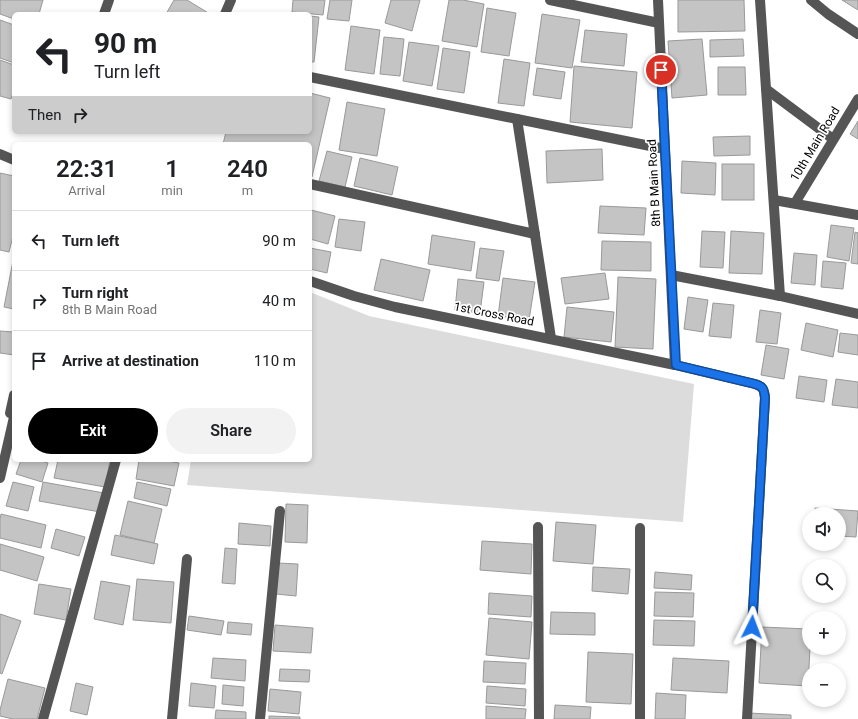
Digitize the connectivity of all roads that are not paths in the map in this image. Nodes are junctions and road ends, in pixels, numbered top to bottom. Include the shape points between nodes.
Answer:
1 (109, 0) edge
2 (231, 0) edge
3 (550, 0) edge
4 (658, 0) edge
5 (760, 0) edge
6 (811, 0) edge
7 (105, 12) edge
8 (226, 12) edge
9 (659, 23) junction
10 (858, 34) edge
11 (312, 77) edge
12 (766, 89) junction
13 (858, 99) edge
14 (517, 119) junction
15 (833, 139) junction
16 (665, 149) junction
17 (0, 154) edge
18 (12, 159) edge
19 (312, 184) edge
20 (774, 200) junction
21 (795, 203) junction
22 (858, 215) edge
23 (535, 234) junction
24 (671, 275) junction
25 (312, 282) edge
26 (780, 296) junction
27 (858, 314) edge
28 (551, 338) junction
29 (676, 365) junction
30 (12, 403) edge
31 (9, 414) edge
32 (115, 462) edge
33 (0, 478) edge
34 (280, 511) dead end
35 (538, 527) dead end
36 (640, 528) dead end
37 (187, 559) dead end
38 (43, 719) edge
39 (172, 719) edge
40 (260, 719) edge
41 (539, 719) edge
42 (640, 719) edge
43 (746, 719) edge

1 - 7 street
2 - 8 street
3 - 9 street
4 - 9 street, 8th B Main Road
5 - 12 street
6 - 10 street
9 - 16 street, 8th B Main Road
11 - 14 street
12 - 15 street
12 - 20 street
13 - 15 street, 10th Main Road
14 - 16 street
14 - 23 street
15 - 21 street, 10th Main Road
16 - 24 street, 8th B Main Road
17 - 18 street
19 - 23 street
20 - 21 street
20 - 26 street
21 - 22 street
23 - 28 street
24 - 26 street
24 - 29 street, 8th B Main Road
25 - 28 street, 1st Cross Road via 395,307
26 - 27 street
28 - 29 street, 1st Cross Road
29 - 43 street, 1st Cross Road via 755,384 764,390
30 - 31 street
31 - 33 street
32 - 38 street
34 - 40 street
35 - 41 street
36 - 42 street
37 - 39 street

